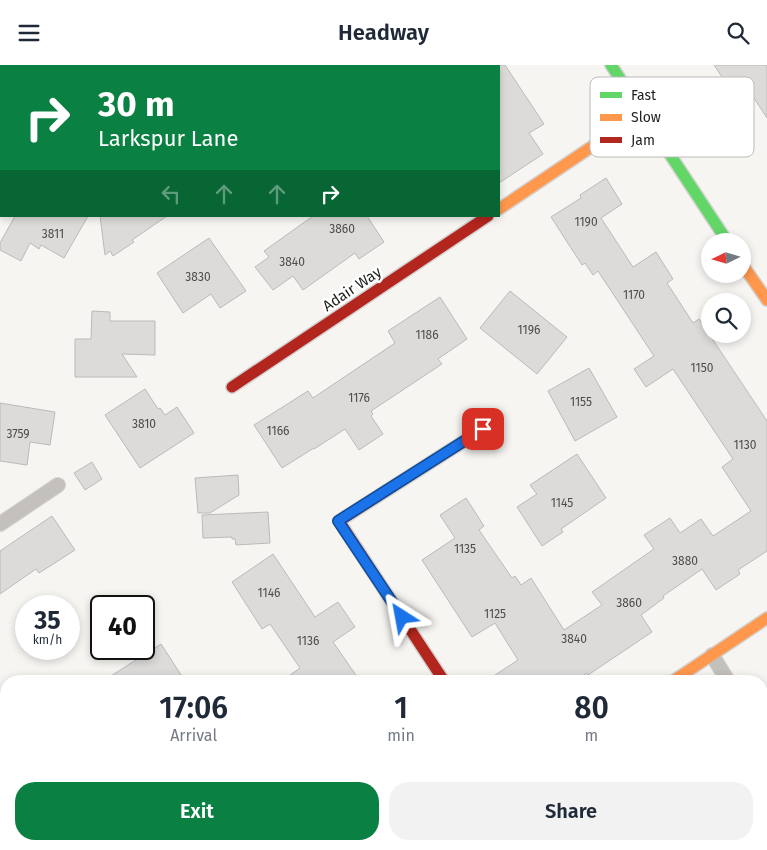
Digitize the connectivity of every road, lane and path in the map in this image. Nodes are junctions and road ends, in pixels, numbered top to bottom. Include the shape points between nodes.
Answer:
1 (611, 65) edge
2 (619, 77) edge
3 (590, 148) edge
4 (672, 157) edge
5 (500, 208) edge
6 (487, 217) edge
7 (723, 233) edge
8 (751, 277) edge
9 (767, 300) edge
10 (232, 387) dead end
11 (483, 429) dead end
12 (58, 485) dead end
13 (0, 524) edge
14 (767, 618) edge
15 (712, 655) junction
16 (440, 675) edge
17 (687, 675) edge
18 (724, 675) edge

1 - 2 street
3 - 5 street
4 - 7 street
6 - 10 street, Adair Way
8 - 9 street
11 - 16 street via 338,521
12 - 13 lane
14 - 15 street
15 - 17 street
15 - 18 lane

